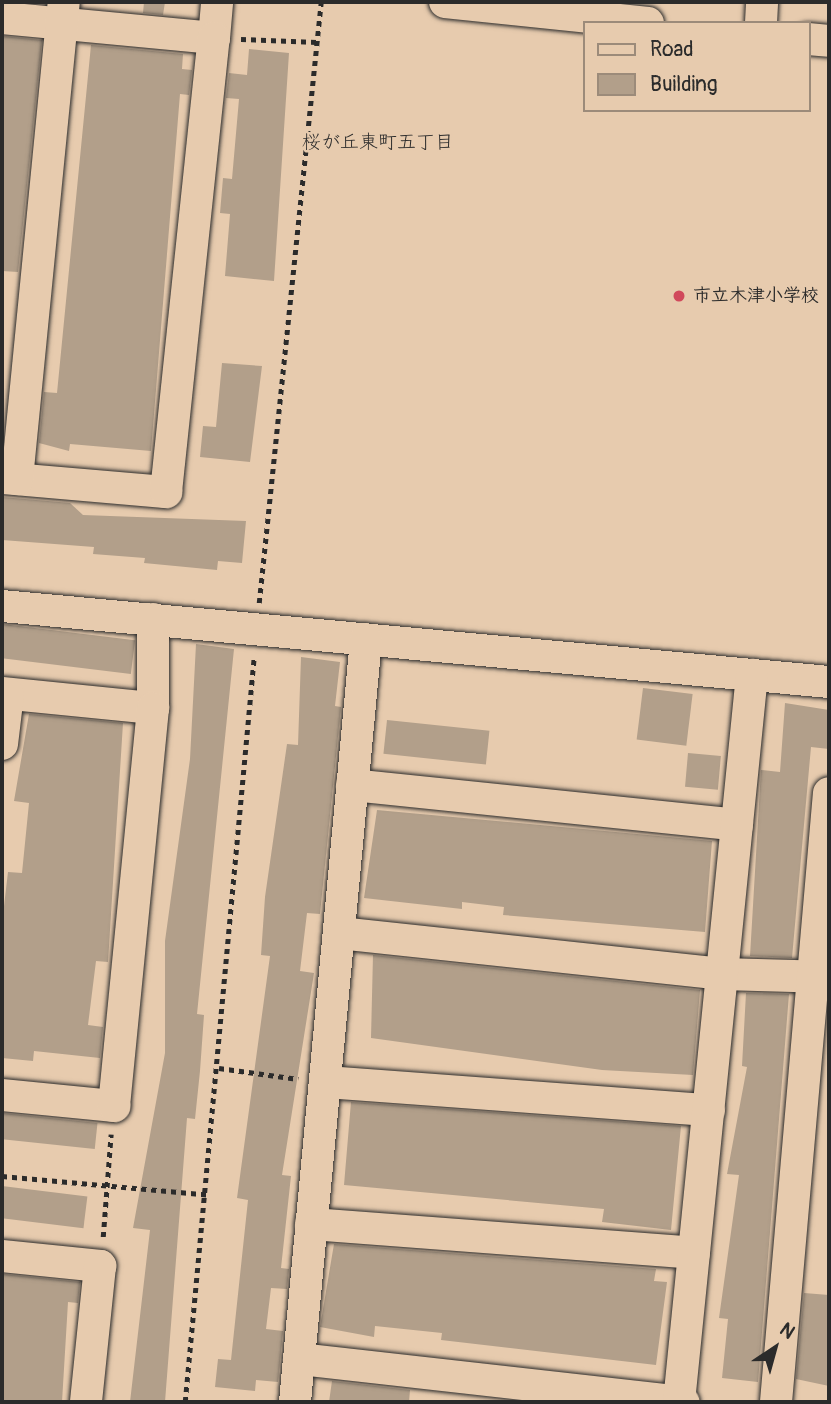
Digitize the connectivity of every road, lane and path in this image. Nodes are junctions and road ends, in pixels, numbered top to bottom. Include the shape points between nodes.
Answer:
1 (217, 2) edge
2 (321, 2) edge
3 (445, 2) edge
4 (762, 2) edge
5 (593, 9) edge
6 (63, 13) edge
7 (2, 18) edge
8 (640, 21) edge
9 (761, 21) edge
10 (214, 38) junction
11 (810, 39) edge
12 (829, 41) edge
13 (317, 42) junction
14 (9, 478) edge
15 (2, 606) edge
16 (153, 619) junction
17 (256, 629) junction
18 (366, 639) junction
19 (752, 675) junction
20 (829, 682) edge
21 (5, 694) edge
22 (153, 708) junction
23 (2, 744) edge
24 (352, 785) junction
25 (829, 793) edge
26 (737, 825) junction
27 (339, 933) junction
28 (722, 974) junction
29 (820, 976) edge
30 (219, 1068) junction
31 (325, 1082) junction
32 (2, 1095) edge
33 (114, 1105) junction
34 (709, 1110) junction
35 (2, 1176) edge
36 (107, 1186) junction
37 (209, 1195) junction
38 (312, 1224) junction
39 (694, 1253) junction
40 (2, 1256) edge
41 (100, 1266) junction
42 (299, 1359) junction
43 (490, 1392) edge
44 (86, 1402) edge
45 (185, 1402) edge
46 (295, 1402) edge
47 (681, 1402) edge
48 (776, 1402) edge

1 - 10 street
2 - 13 path
3 - 5 street
4 - 9 street
5 - 8 street
6 - 7 street
6 - 10 street
6 - 14 street
10 - 13 path
10 - 14 street via 166,492
11 - 12 street
13 - 17 path
15 - 16 street
16 - 17 street
16 - 22 street
17 - 18 street
17 - 30 path
18 - 19 street
18 - 24 street
19 - 20 street
19 - 26 street
21 - 22 street
21 - 23 street
22 - 33 street
24 - 26 street
24 - 27 street
25 - 29 street
26 - 28 street
27 - 28 street
27 - 31 street
28 - 29 street
28 - 34 street
29 - 48 street
30 - 31 path
30 - 37 path
31 - 34 street
31 - 38 street
32 - 33 street
33 - 36 path
34 - 39 street
35 - 36 path
36 - 37 path
36 - 41 path
37 - 45 path
38 - 39 street
38 - 42 street
39 - 47 street
40 - 41 street
41 - 44 street
42 - 43 street
42 - 46 street
43 - 47 street

